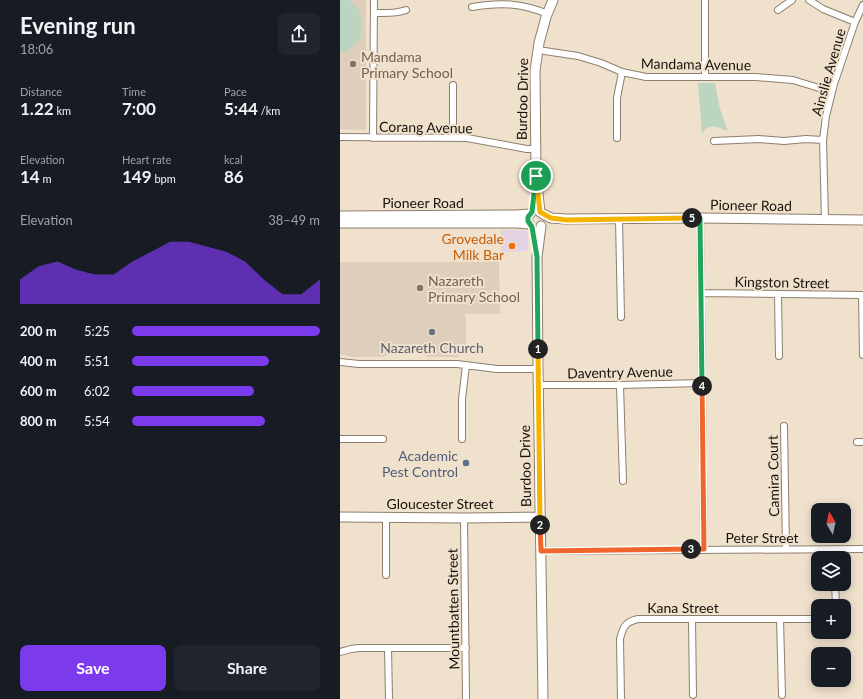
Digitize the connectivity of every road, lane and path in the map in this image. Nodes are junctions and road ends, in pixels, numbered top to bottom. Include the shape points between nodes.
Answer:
1 (374, 0) edge
2 (553, 0) edge
3 (705, 0) edge
4 (792, 0) edge
5 (809, 0) edge
6 (863, 5) edge
7 (472, 7) dead end
8 (406, 10) dead end
9 (778, 10) dead end
10 (374, 13) junction
11 (548, 14) junction
12 (855, 22) junction
13 (538, 50) junction
14 (622, 72) junction
15 (705, 77) junction
16 (453, 85) dead end
17 (832, 92) junction
18 (340, 137) edge
19 (373, 138) junction
20 (453, 138) junction
21 (617, 138) dead end
22 (823, 140) junction
23 (714, 141) dead end
24 (535, 150) junction
25 (536, 213) junction
26 (340, 216) edge
27 (700, 218) junction
28 (619, 219) junction
29 (566, 220) junction
30 (825, 220) junction
31 (863, 220) edge
32 (340, 223) edge
33 (536, 226) junction
34 (701, 294) junction
35 (778, 295) junction
36 (862, 295) edge
37 (621, 317) dead end
38 (863, 355) edge
39 (779, 356) dead end
40 (340, 362) edge
41 (466, 365) junction
42 (538, 369) junction
43 (702, 383) junction
44 (538, 385) junction
45 (620, 385) junction
46 (784, 426) dead end
47 (340, 439) edge
48 (383, 439) dead end
49 (462, 439) dead end
50 (623, 480) dead end
51 (340, 517) edge
52 (386, 517) junction
53 (540, 517) junction
54 (464, 518) junction
55 (704, 549) junction
56 (786, 549) junction
57 (834, 549) joint
58 (863, 549) edge
59 (541, 551) junction
60 (386, 575) dead end
61 (692, 619) junction
62 (780, 619) junction
63 (811, 619) edge
64 (388, 648) junction
65 (466, 648) junction
66 (340, 652) edge
67 (693, 695) dead end
68 (782, 695) dead end
69 (389, 699) edge
70 (466, 699) edge
71 (543, 699) edge
72 (621, 699) edge

1 - 10 street
2 - 11 street, Burdoo Drive
3 - 15 street
4 - 9 street
5 - 12 street via 823,9
6 - 12 street, Ainslie Avenue
7 - 11 street via 508,4
8 - 10 street
10 - 19 street
11 - 13 street, Burdoo Drive
12 - 17 street, Ainslie Avenue
13 - 14 street, Mandama Avenue via 578,56
13 - 24 street, Burdoo Drive via 535,71
14 - 15 street, Mandama Avenue via 646,77
14 - 21 street via 617,98
15 - 17 street, Mandama Avenue via 793,80
16 - 20 street
17 - 22 street, Ainslie Avenue
18 - 19 street, Corang Avenue
19 - 20 street, Corang Avenue
20 - 24 street, Corang Avenue via 467,138
22 - 23 street
22 - 30 street, Ainslie Avenue
24 - 25 street, Burdoo Drive
25 - 26 street, Pioneer Road
25 - 29 street, Pioneer Road
25 - 33 street via 544,218 544,221
25 - 33 street via 528,217 528,221
27 - 28 street, Pioneer Road
27 - 30 street, Pioneer Road
27 - 34 street
28 - 29 street, Pioneer Road
28 - 37 street
29 - 33 street, Pioneer Road
30 - 31 street, Pioneer Road
32 - 33 street, Pioneer Road via 518,223
33 - 42 street, Burdoo Drive
34 - 35 street, Kingston Street
34 - 43 street
35 - 36 street, Kingston Street
35 - 39 street
36 - 38 street
40 - 41 street
41 - 42 street via 497,369
41 - 49 street via 462,398
42 - 44 street, Burdoo Drive
43 - 45 street, Daventry Avenue
43 - 55 street
44 - 45 street, Daventry Avenue
44 - 53 street, Burdoo Drive
45 - 50 street
46 - 56 street, Camira Court
47 - 48 street
51 - 52 street, Gloucester Street
52 - 54 street, Gloucester Street
52 - 60 street
53 - 54 street, Gloucester Street
53 - 59 street, Burdoo Drive
54 - 65 street, Mountbatten Street
55 - 56 street, Peter Street
55 - 59 street, Peter Street
56 - 57 street, Peter Street
57 - 58 street, Peter Street
59 - 71 street, Burdoo Drive
61 - 62 street, Kana Street
61 - 67 street
61 - 72 street, Kana Street via 638,619 626,624 620,639
62 - 63 street, Kana Street
62 - 68 street
64 - 65 street
64 - 66 street via 355,648
64 - 69 street
65 - 70 street, Mountbatten Street

